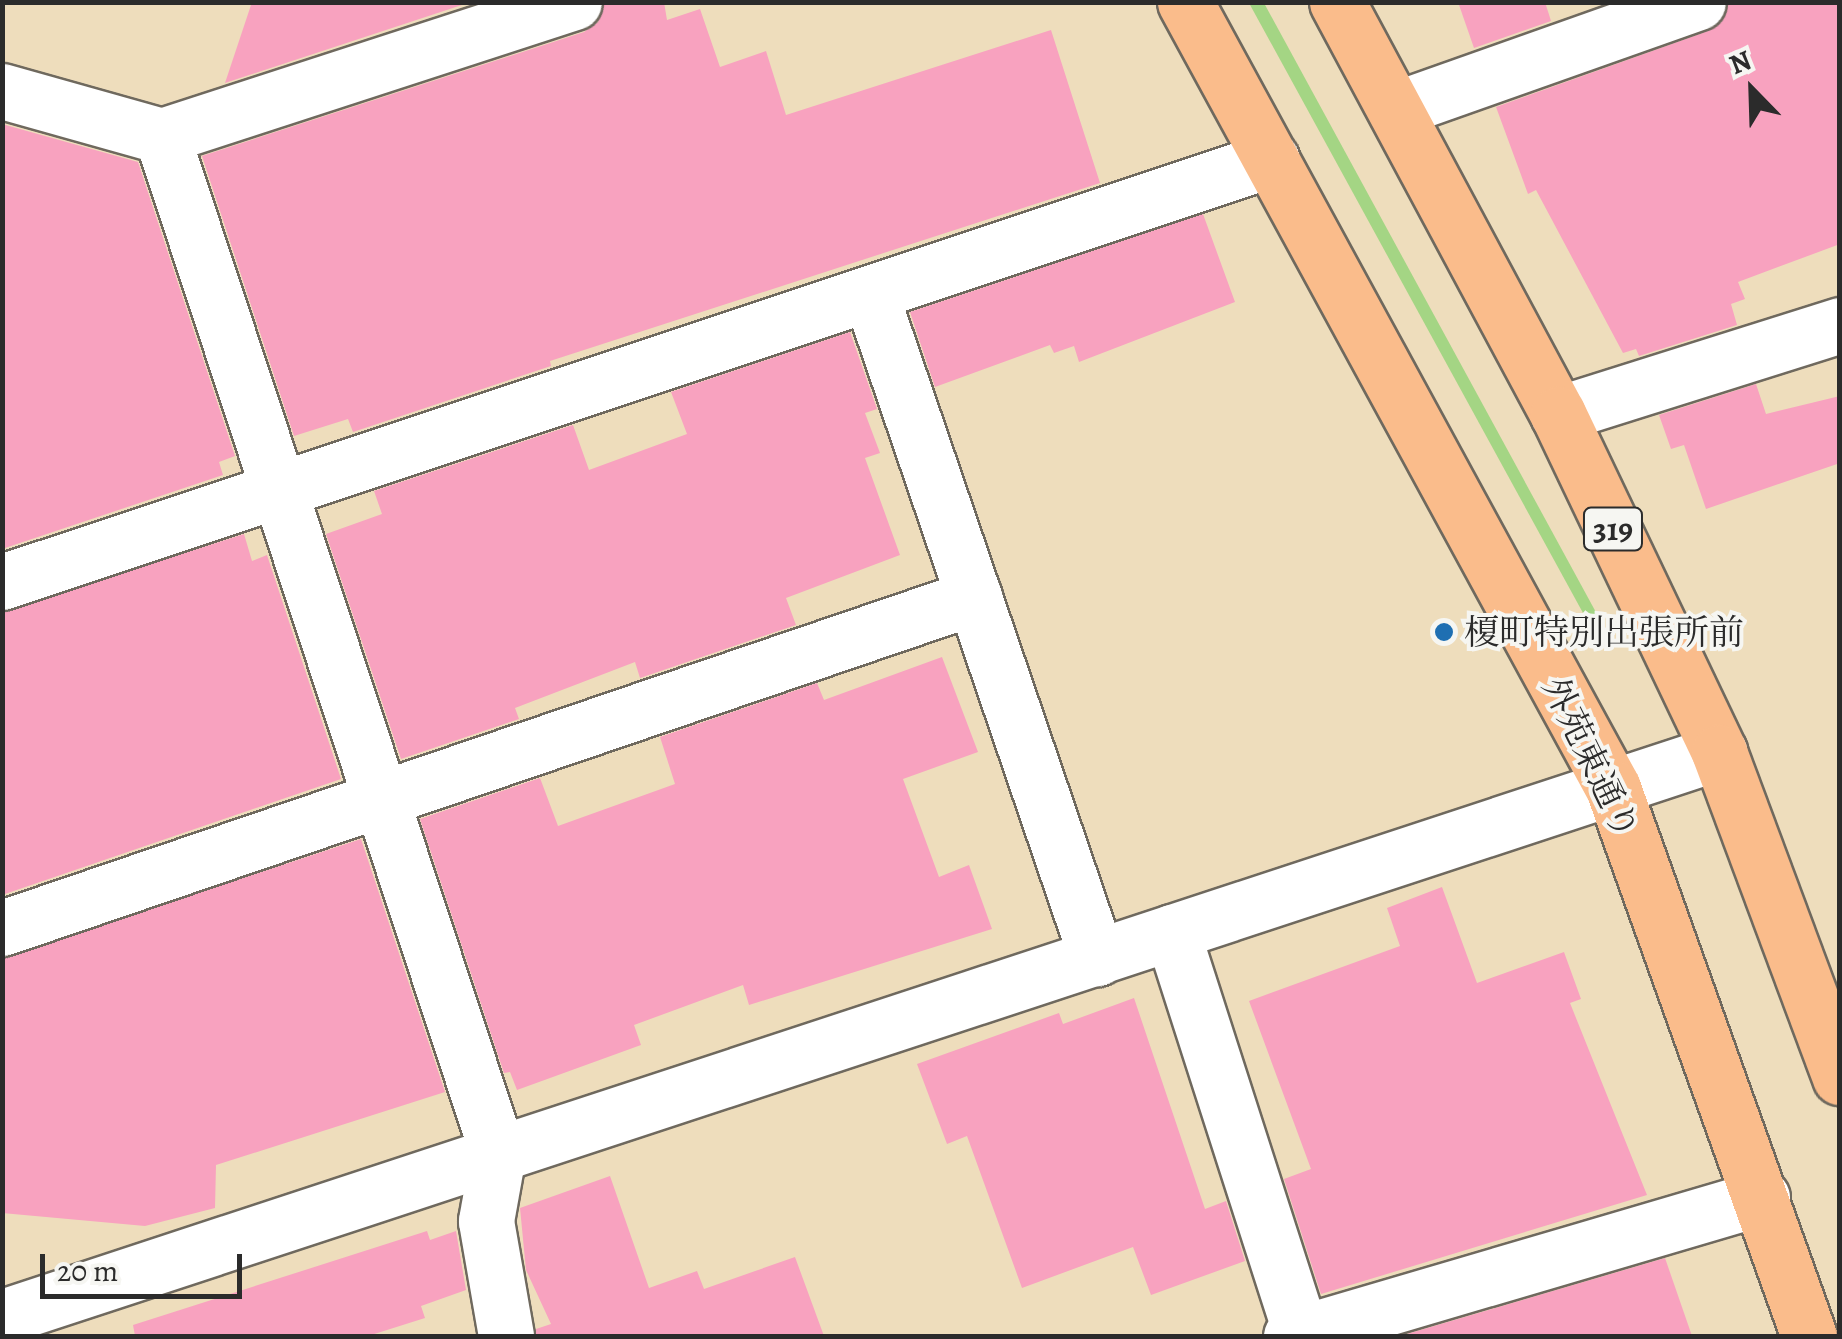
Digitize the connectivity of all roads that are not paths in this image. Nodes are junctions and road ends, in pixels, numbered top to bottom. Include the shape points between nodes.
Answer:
1 (1185, 2) edge
2 (1337, 2) edge
3 (1698, 2) edge
4 (565, 4) edge
5 (2, 91) edge
6 (1399, 108) junction
7 (162, 136) junction
8 (1271, 160) junction
9 (870, 293) junction
10 (1840, 325) edge
11 (1558, 414) junction
12 (279, 490) junction
13 (2, 582) edge
14 (974, 597) junction
15 (1719, 752) junction
16 (1612, 788) junction
17 (381, 799) junction
18 (2, 928) edge
19 (1172, 932) junction
20 (1097, 958) junction
21 (1840, 1078) edge
22 (498, 1154) junction
23 (1762, 1197) junction
24 (2, 1316) edge
25 (1298, 1335) edge
26 (506, 1336) edge
27 (1809, 1336) edge

1 - 8 main road, 外苑東通り
2 - 6 main road, 319
3 - 6 street
4 - 7 street
5 - 7 street
6 - 11 main road, 319
7 - 12 street
8 - 9 street
8 - 16 main road, 外苑東通り
9 - 12 street
9 - 14 street
10 - 11 street
11 - 15 main road, 319
12 - 13 street
12 - 17 street
14 - 17 street
14 - 20 street
15 - 16 street
15 - 21 main road, 319
16 - 19 street
16 - 23 main road, 外苑東通り
17 - 18 street
17 - 22 street
19 - 20 street
19 - 25 street
20 - 22 street
22 - 24 street
22 - 26 street via 486,1221
23 - 25 street
23 - 27 main road, 外苑東通り

